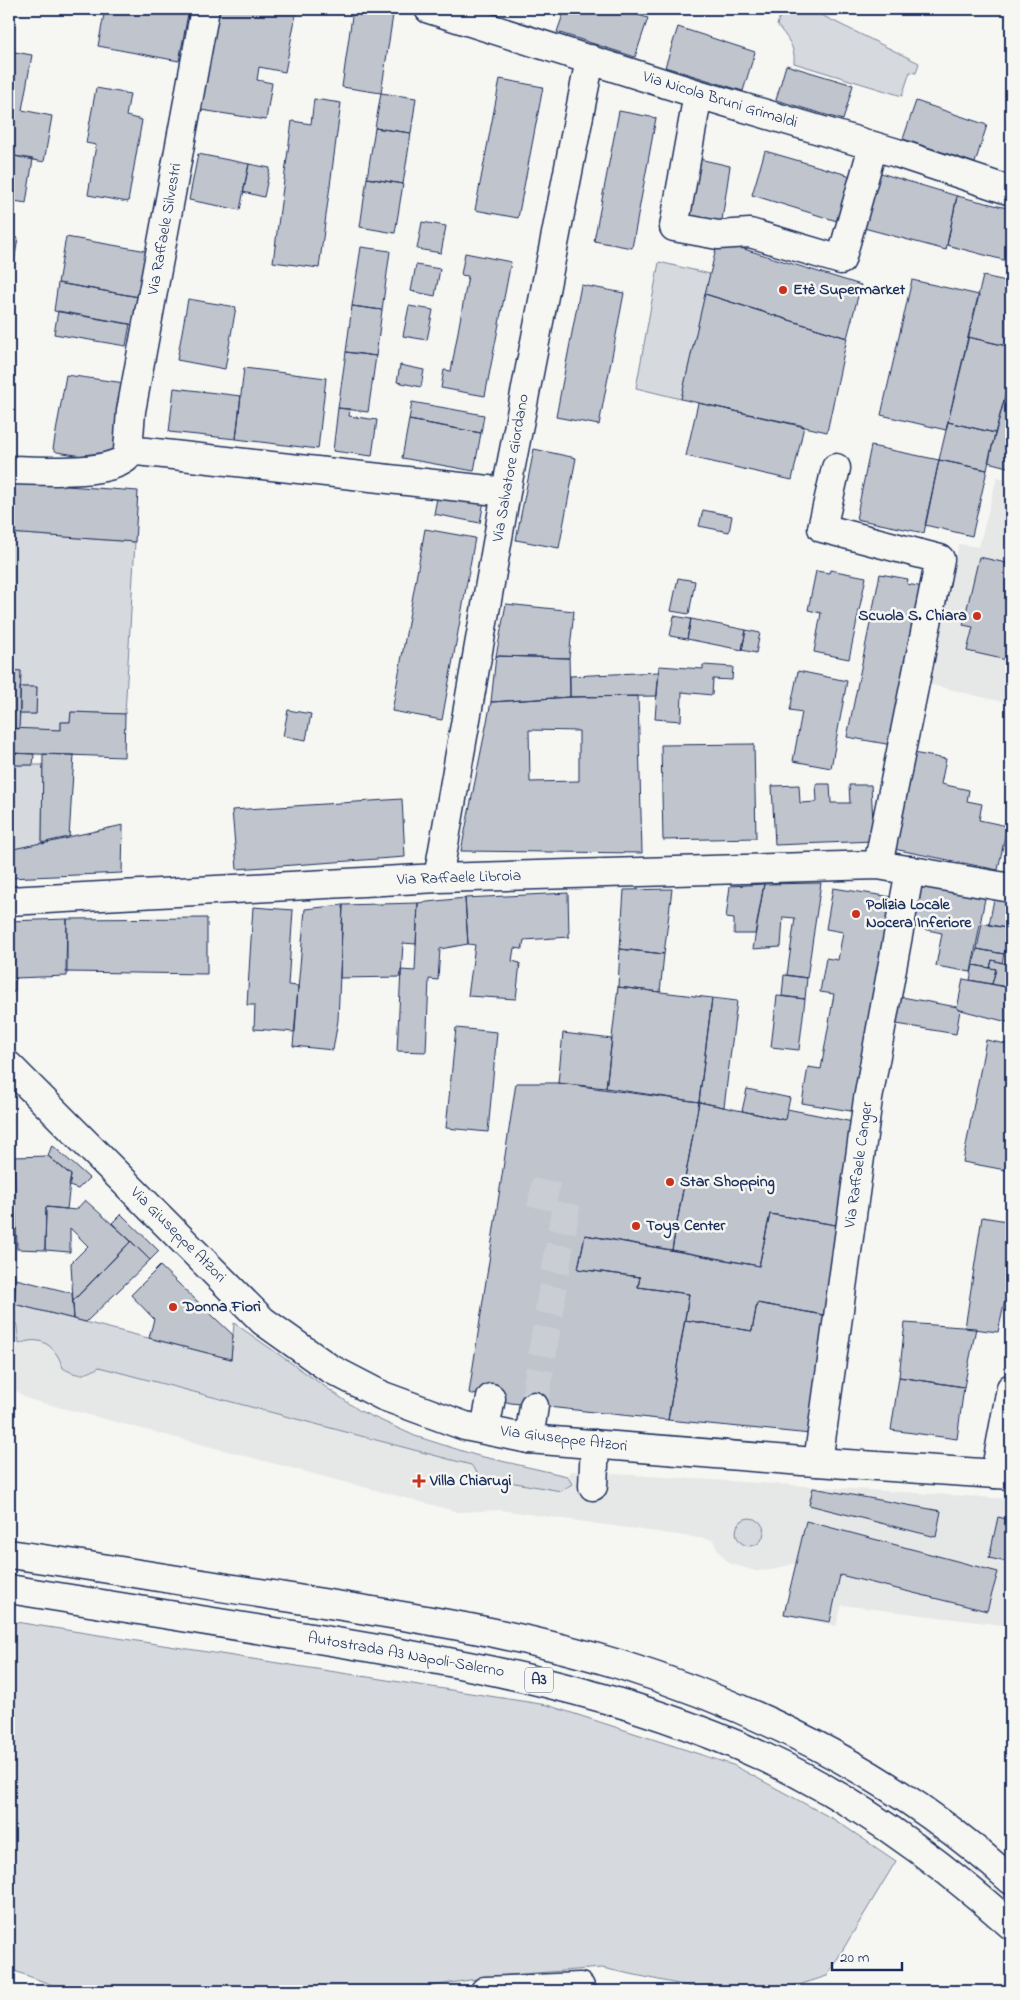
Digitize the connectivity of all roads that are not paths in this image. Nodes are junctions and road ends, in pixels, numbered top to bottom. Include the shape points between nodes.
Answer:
1 (205, 9) edge
2 (429, 9) edge
3 (590, 59) junction
4 (698, 94) junction
5 (873, 146) junction
6 (1011, 191) edge
7 (128, 450) junction
8 (836, 468) dead end
9 (9, 470) edge
10 (506, 492) junction
11 (878, 865) junction
12 (910, 870) junction
13 (438, 878) junction
14 (1011, 888) edge
15 (9, 900) edge
16 (9, 1066) edge
17 (1011, 1388) edge
18 (491, 1398) dead end
19 (534, 1406) tunnel mouth
20 (485, 1429) junction
21 (529, 1439) junction
22 (595, 1444) junction
23 (818, 1462) junction
24 (1003, 1475) edge
25 (593, 1486) dead end
26 (9, 1554) edge
27 (9, 1589) edge
28 (1011, 1880) edge
29 (1011, 1925) edge
30 (580, 1987) dead end
31 (485, 1991) edge

1 - 7 main road, Via Raffaele Silvestri via 131,411
2 - 3 main road, Via Nicola Bruni Grimaldi
3 - 4 main road, Via Nicola Bruni Grimaldi
3 - 10 main road, Via Salvatore Giordano
4 - 5 main road, Via Nicola Bruni Grimaldi
4 - 5 main road via 674,227 718,235 750,233 841,260
5 - 6 main road, Via Nicola Bruni Grimaldi
7 - 9 main road via 126,458 118,465 66,471
7 - 10 main road
8 - 11 main road via 822,528 940,558
10 - 13 main road, Via Salvatore Giordano
11 - 12 main road, Via Raffaele Libroia
11 - 13 main road, Via Raffaele Libroia
12 - 14 main road, Via Raffaele Libroia
12 - 23 main road, Via Raffaele Canger via 868,1099
13 - 15 main road, Via Raffaele Libroia
16 - 20 main road, Via Giuseppe Atzori via 263,1321 329,1368 383,1396 465,1426
17 - 24 main road
18 - 20 main road
19 - 21 main road
20 - 21 main road, Via Giuseppe Atzori
21 - 22 main road, Via Giuseppe Atzori
22 - 23 main road, Via Giuseppe Atzori
22 - 25 main road
23 - 24 main road, Via Giuseppe Atzori
26 - 28 main road, A3 via 416,1618 617,1664 694,1690 818,1745 911,1802
27 - 29 main road, Autostrada A3 Napoli-Salerno / A3 via 464,1664 569,1688 656,1714 768,1759 849,1802 936,1861
30 - 31 main road

